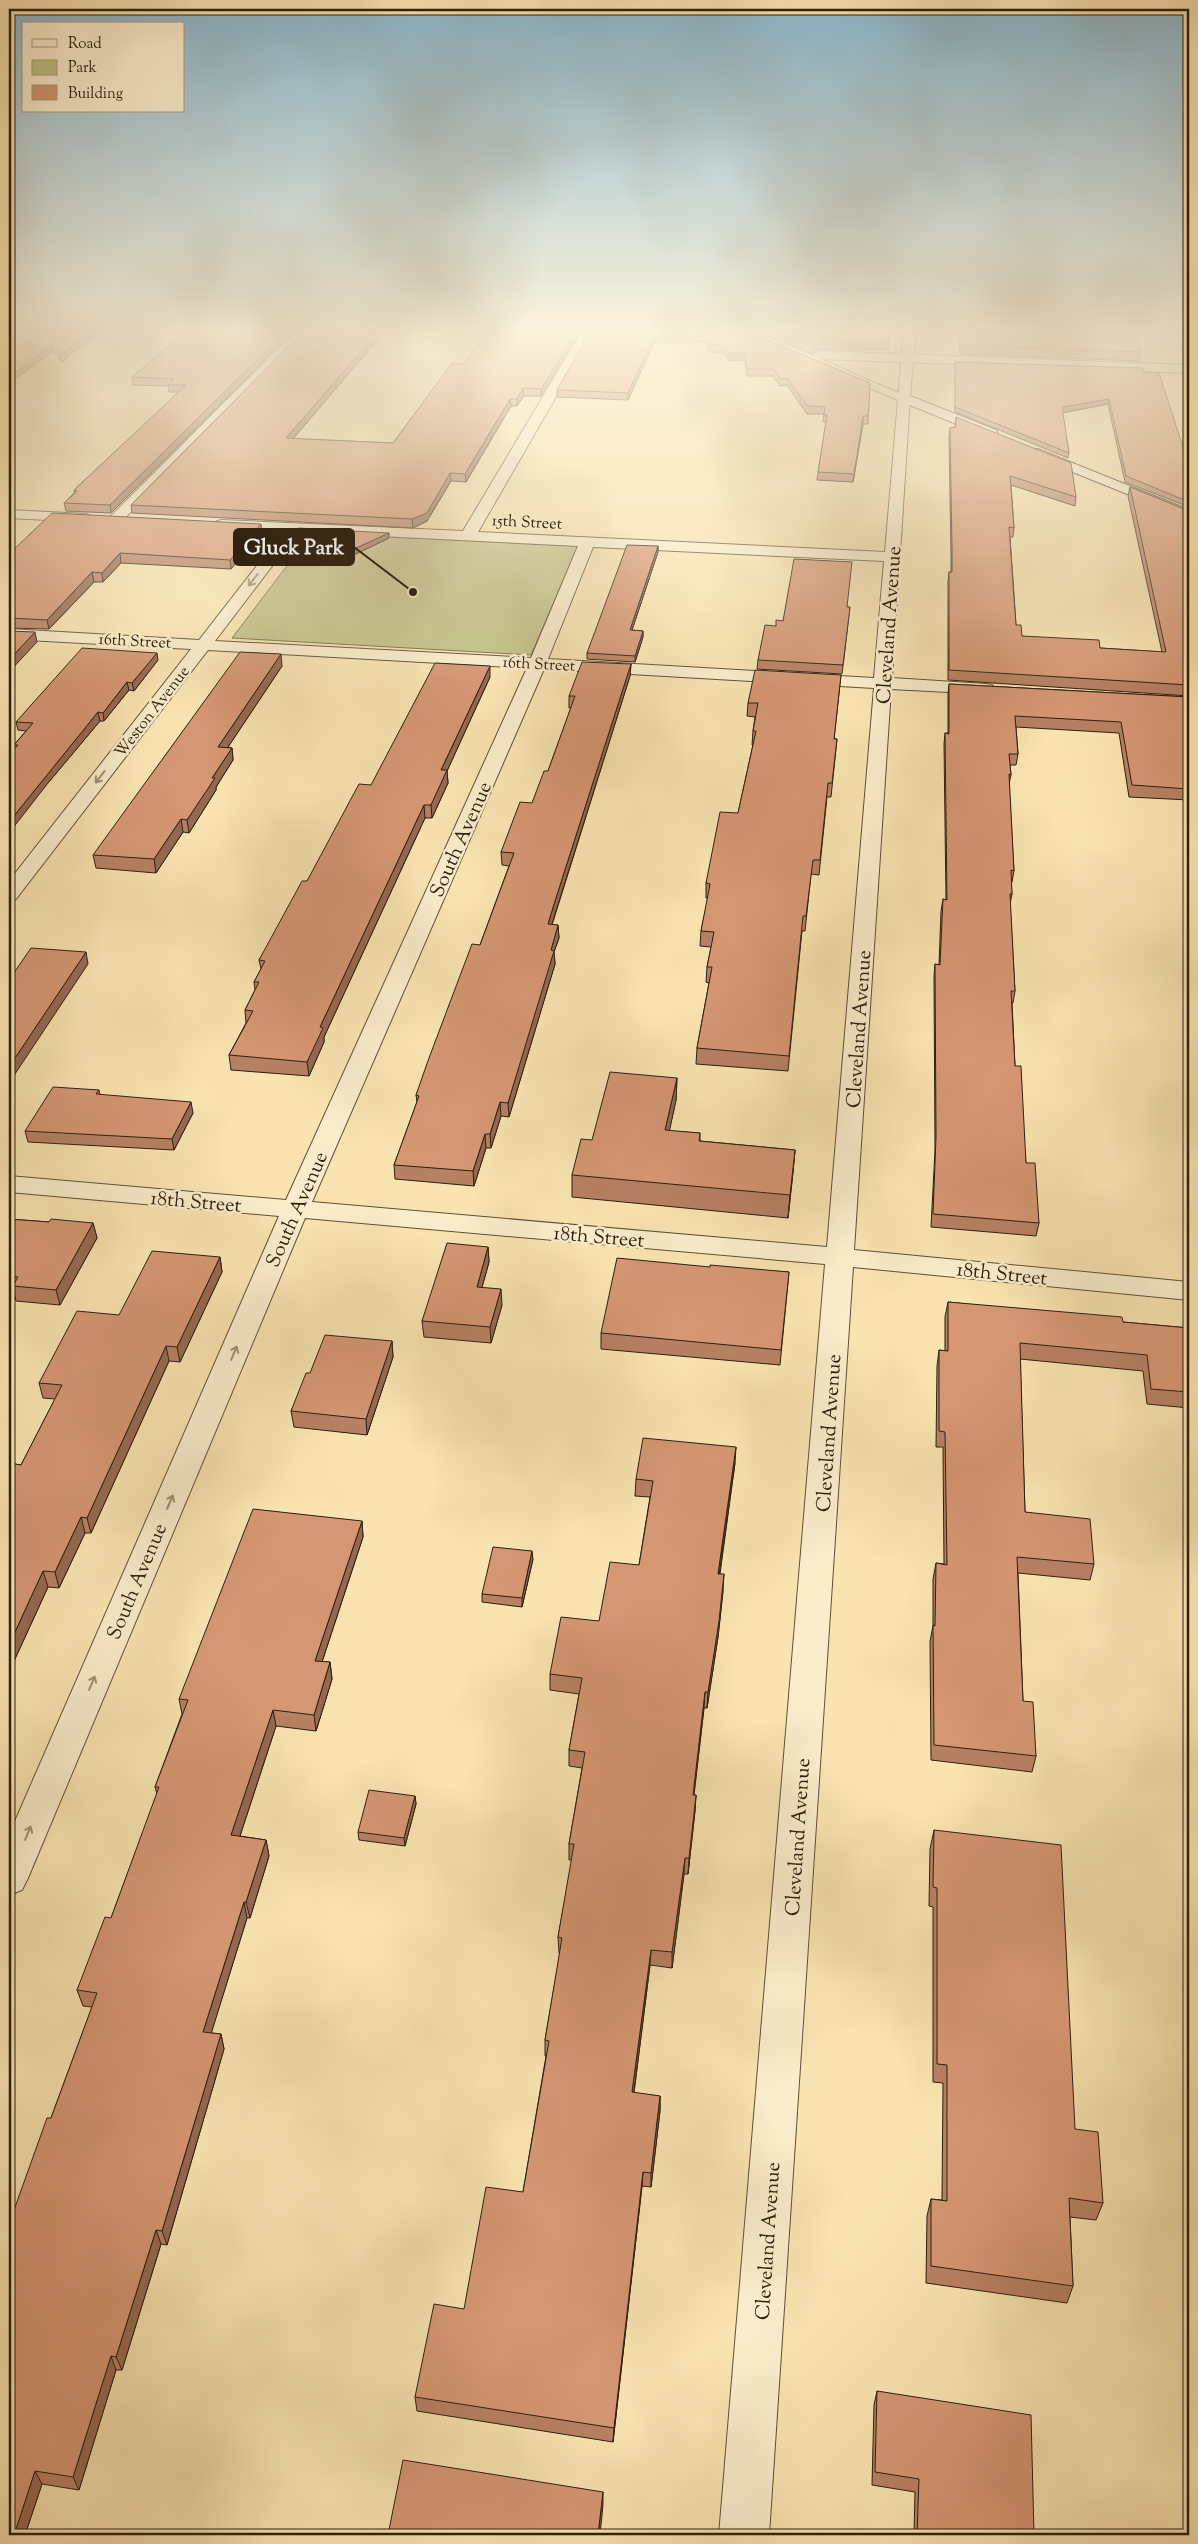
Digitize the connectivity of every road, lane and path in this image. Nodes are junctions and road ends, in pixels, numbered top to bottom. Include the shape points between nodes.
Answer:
1 (185, 450) edge
2 (519, 450) edge
3 (900, 450) edge
4 (1031, 450) edge
5 (1189, 515) edge
6 (11, 516) edge
7 (116, 520) junction
8 (136, 520) edge
9 (205, 524) edge
10 (294, 528) junction
11 (468, 536) junction
12 (587, 542) junction
13 (893, 557) junction
14 (9, 634) edge
15 (203, 644) junction
16 (538, 663) junction
17 (884, 683) junction
18 (1002, 690) edge
19 (9, 895) edge
20 (9, 1184) edge
21 (295, 1210) junction
22 (841, 1257) junction
23 (1189, 1291) edge
24 (9, 1878) edge
25 (744, 2535) edge

1 - 7 street
2 - 11 street
3 - 13 street, Cleveland Avenue
4 - 5 street
6 - 7 street
7 - 8 street
9 - 10 street, 15th Street
10 - 11 street, 15th Street
10 -> 15 street, Weston Avenue
11 - 12 street, 15th Street
12 - 13 street, 15th Street
12 - 16 street, South Avenue
13 - 17 street, Cleveland Avenue
14 - 15 street, 16th Street
15 - 16 street, 16th Street
15 -> 19 street, Weston Avenue
16 - 17 street, 16th Street
16 - 21 street, South Avenue
17 - 18 street, 16th Street
17 - 22 street, Cleveland Avenue
20 - 21 street, 18th Street
21 - 22 street, 18th Street
24 -> 21 street, South Avenue
22 - 23 street, 18th Street
22 - 25 street, Cleveland Avenue

